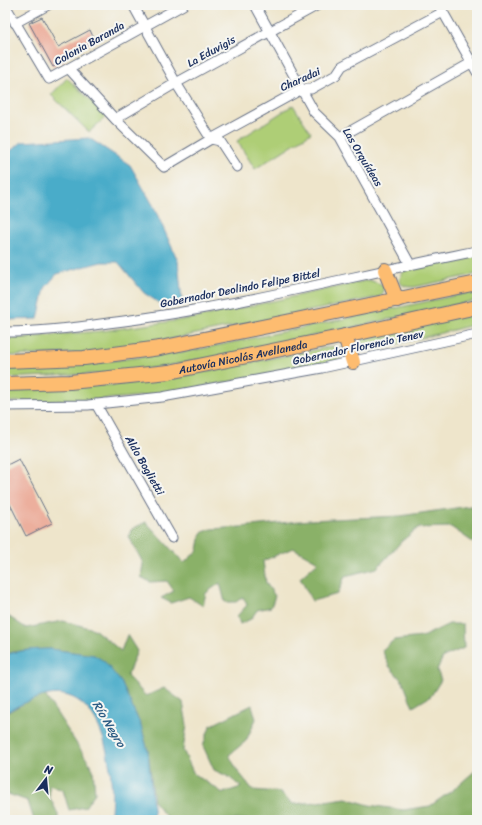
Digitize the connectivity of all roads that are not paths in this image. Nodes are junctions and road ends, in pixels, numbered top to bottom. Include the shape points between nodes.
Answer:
1 (5, 5) edge
2 (48, 5) edge
3 (133, 5) edge
4 (183, 5) edge
5 (255, 5) edge
6 (318, 5) edge
7 (441, 9) edge
8 (15, 23) junction
9 (144, 26) junction
10 (270, 32) junction
11 (471, 63) junction
12 (69, 70) junction
13 (477, 72) edge
14 (176, 83) junction
15 (302, 89) junction
16 (116, 119) junction
17 (340, 137) junction
18 (211, 139) junction
19 (237, 167) dead end
20 (477, 251) edge
21 (410, 264) junction
22 (385, 270) junction
23 (477, 283) edge
24 (397, 300) junction
25 (477, 307) edge
26 (5, 332) edge
27 (477, 334) edge
28 (346, 336) junction
29 (5, 361) edge
30 (353, 362) junction
31 (5, 384) edge
32 (96, 404) junction
33 (5, 406) edge
34 (172, 538) dead end

1 - 8 street
2 - 8 street
3 - 9 street
4 - 9 street, Colonia Baranda
5 - 10 street, Las Orquídeas
6 - 10 street, La Eduvigis
7 - 11 street
7 - 15 street, Charadai via 342,66 336,75 311,89
8 - 12 street, Colonia Baranda via 49,80
9 - 12 street, Colonia Baranda
9 - 14 street
10 - 14 street, La Eduvigis
10 - 15 street, Las Orquídeas
11 - 13 street
11 - 17 street
12 - 16 street
14 - 16 street, La Eduvigis
14 - 18 street
15 - 17 street, Las Orquídeas via 314,112
15 - 18 street, Charadai
16 - 18 street, Charadai via 164,167
17 - 21 street, Las Orquídeas
18 - 19 street via 220,141
20 - 21 street, Gobernador Deolindo Felipe Bittel
21 - 22 street, Gobernador Deolindo Felipe Bittel
22 - 24 highway
22 - 26 street, Gobernador Deolindo Felipe Bittel via 210,308 70,328
23 - 24 highway
24 - 29 highway via 160,348 84,358
25 - 28 highway, Autovía Nicolás Avellaneda
27 - 30 street, Gobernador Florencio Tenev
28 - 30 highway
28 - 31 highway, Autovía Nicolás Avellaneda via 163,373 70,382
30 - 32 street, Gobernador Florencio Tenev via 207,389
32 - 33 street, Gobernador Florencio Tenev
32 - 34 street, Aldo Boglietti

